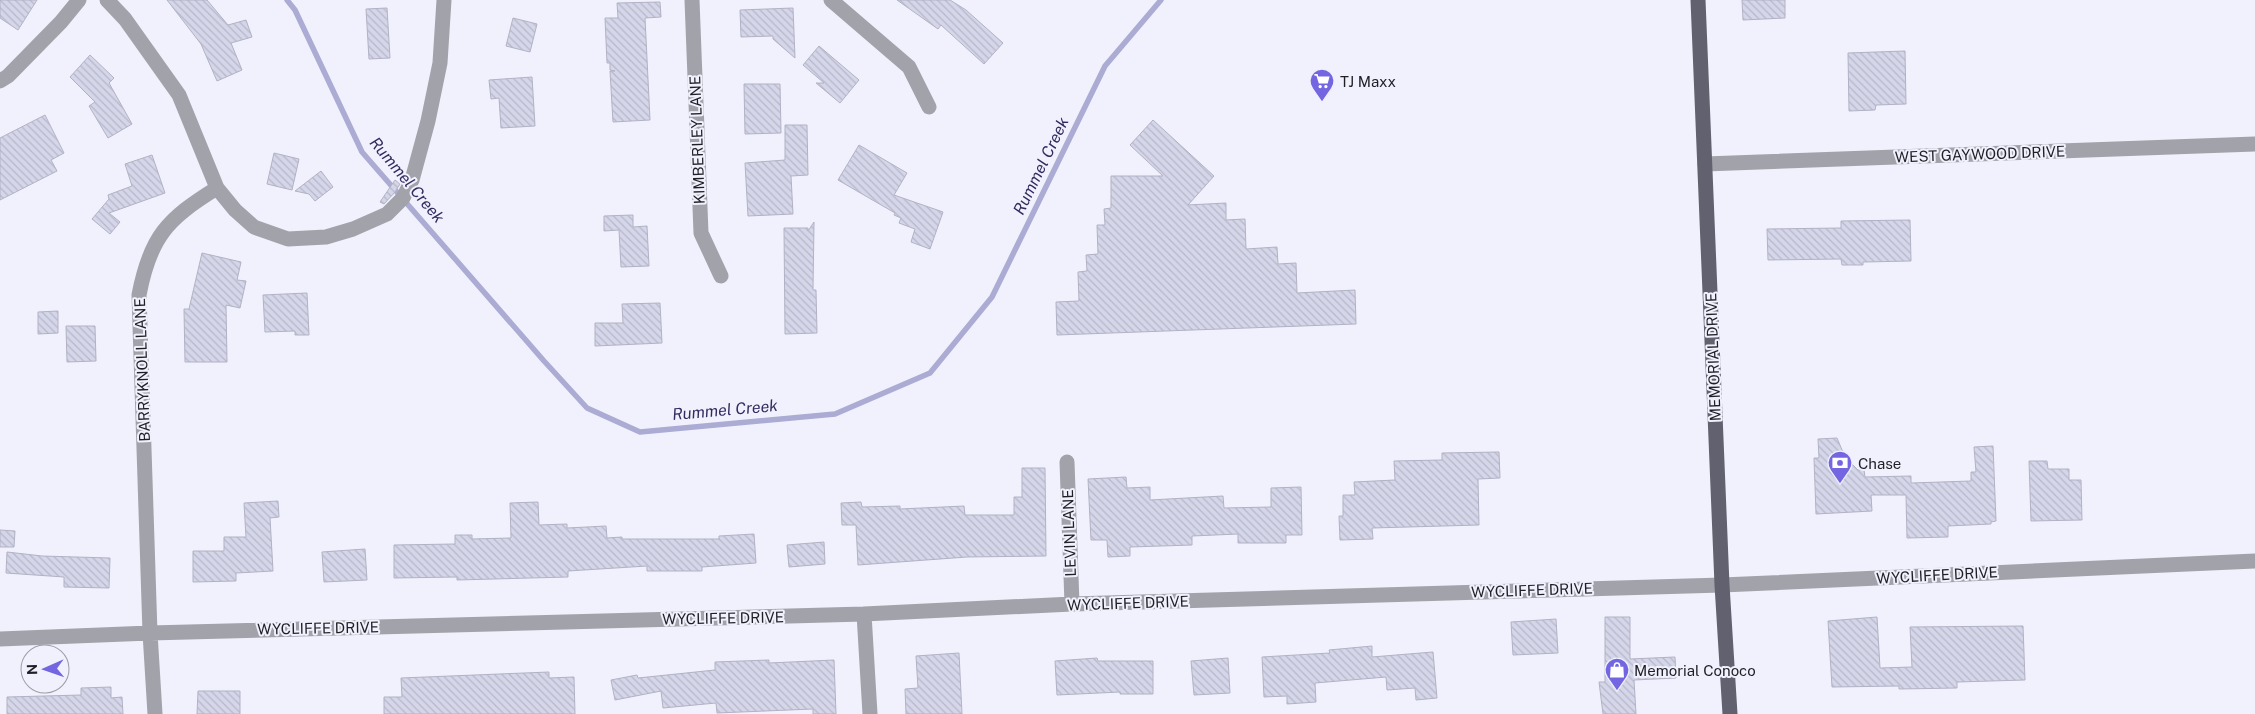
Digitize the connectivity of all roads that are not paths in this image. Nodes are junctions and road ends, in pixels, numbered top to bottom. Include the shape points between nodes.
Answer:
1 (79, 0) edge
2 (107, 0) edge
3 (444, 0) edge
4 (692, 0) edge
5 (831, 0) edge
6 (1698, 0) edge
7 (0, 81) edge
8 (929, 107) dead end
9 (2255, 144) edge
10 (1705, 164) junction
11 (217, 188) junction
12 (721, 276) dead end
13 (1067, 462) dead end
14 (2255, 561) edge
15 (1722, 585) junction
16 (1072, 604) junction
17 (864, 614) junction
18 (150, 633) junction
19 (0, 639) edge
20 (155, 714) edge
21 (870, 714) edge
22 (1730, 714) edge

1 - 7 street
2 - 11 street via 125,19 179,95
3 - 11 street via 440,63 412,180 403,198 387,214 326,238 288,238 254,227
4 - 12 street, KIMBERLEY LANE via 701,232
5 - 8 street via 910,67
6 - 10 main road, MEMORIAL DRIVE
9 - 10 street, WEST GAYWOOD DRIVE
10 - 15 main road, MEMORIAL DRIVE
11 - 18 street, BARRYKNOLL LANE via 171,222 155,242 145,266 139,295
13 - 16 street, LEVIN LANE
14 - 15 street, WYCLIFFE DRIVE
15 - 16 street, WYCLIFFE DRIVE
15 - 22 main road, MEMORIAL DRIVE
16 - 17 street, WYCLIFFE DRIVE
17 - 18 street, WYCLIFFE DRIVE
17 - 21 street
18 - 19 street, WYCLIFFE DRIVE
18 - 20 street, BARRYKNOLL LANE

